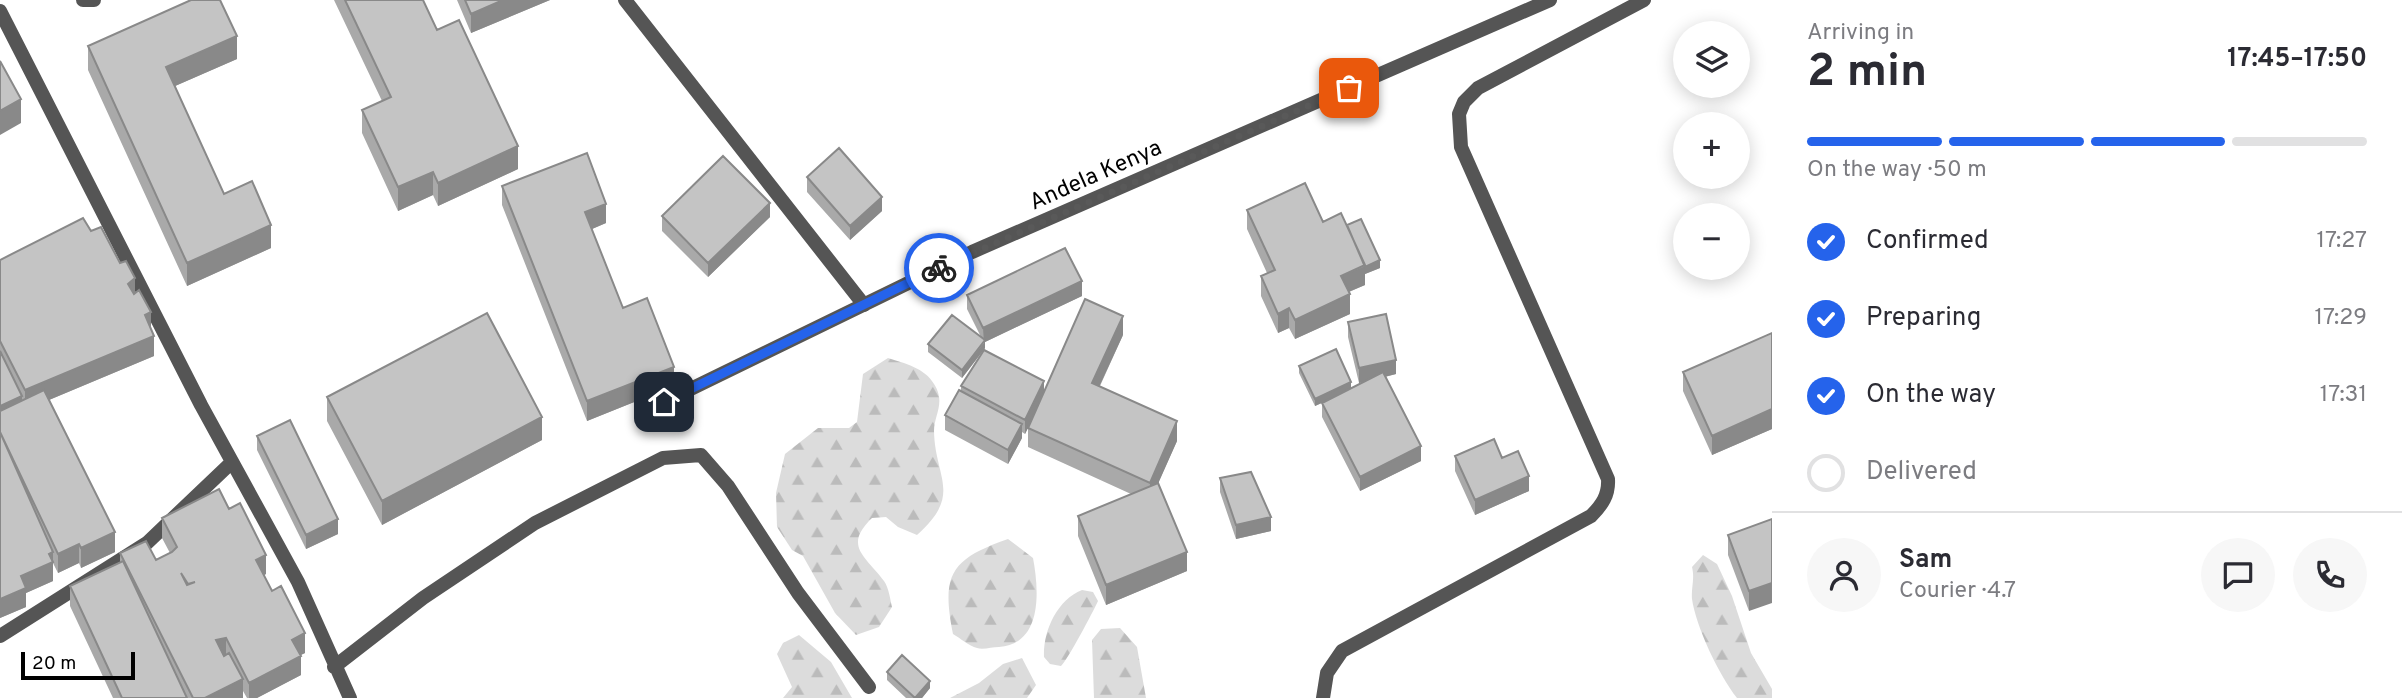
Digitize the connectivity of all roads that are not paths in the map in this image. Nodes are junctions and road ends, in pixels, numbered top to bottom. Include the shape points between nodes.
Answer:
1 (83, 0) edge
2 (94, 0) edge
3 (625, 0) edge
4 (1550, 0) edge
5 (1644, 0) edge
6 (0, 11) edge
7 (864, 305) junction
8 (664, 402) dead end
9 (232, 462) junction
10 (0, 636) edge
11 (334, 667) junction
12 (869, 687) dead end
13 (350, 698) edge
14 (1323, 698) edge

1 - 2 street
3 - 7 street
4 - 7 street, Andela Kenya via 972,252
5 - 14 street via 1478,88 1459,114 1461,147 1482,200 1608,479 1605,499 1591,516 1342,651 1331,663
6 - 9 street
7 - 8 street, Andela Kenya
9 - 10 street via 147,543
9 - 11 street via 298,582
11 - 12 street via 423,598 535,523 663,458 701,455
11 - 13 street

